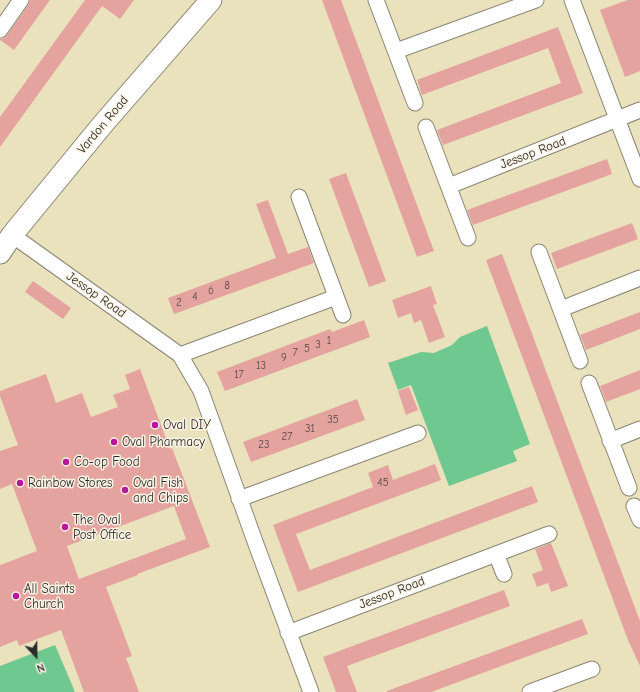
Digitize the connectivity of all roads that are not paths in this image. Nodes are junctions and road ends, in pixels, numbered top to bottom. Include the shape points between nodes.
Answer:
1 (21, 0) edge
2 (211, 0) edge
3 (376, 0) edge
4 (536, 0) edge
5 (572, 0) edge
6 (0, 30) edge
7 (396, 51) junction
8 (415, 103) dead end
9 (640, 110) edge
10 (617, 120) junction
11 (426, 127) dead end
12 (640, 179) edge
13 (449, 186) junction
14 (298, 197) dead end
15 (12, 235) junction
16 (468, 238) dead end
17 (539, 252) dead end
18 (0, 254) edge
19 (640, 278) edge
20 (336, 298) junction
21 (561, 309) junction
22 (343, 315) dead end
23 (180, 355) junction
24 (580, 361) dead end
25 (589, 383) dead end
26 (640, 429) edge
27 (418, 433) dead end
28 (610, 441) junction
29 (629, 488) dead end
30 (239, 499) junction
31 (634, 506) dead end
32 (640, 520) edge
33 (549, 534) dead end
34 (496, 554) junction
35 (504, 574) dead end
36 (288, 632) junction
37 (592, 669) dead end
38 (547, 689) edge
39 (311, 692) edge
40 (530, 692) edge

1 - 6 street
2 - 15 street, Vardon Road
3 - 7 street
4 - 7 street
5 - 10 street
7 - 8 street
9 - 10 street, Jessop Road
10 - 12 street
10 - 13 street, Jessop Road
11 - 13 street
13 - 16 street
14 - 20 street
15 - 18 street, Vardon Road
15 - 23 street, Jessop Road
17 - 21 street
19 - 21 street
20 - 22 street
20 - 23 street
21 - 24 street
23 - 30 street, Jessop Road via 201,391
25 - 28 street
26 - 28 street
27 - 30 street
28 - 29 street
30 - 36 street, Jessop Road
31 - 32 street
33 - 34 street, Jessop Road
34 - 35 street
34 - 36 street, Jessop Road
36 - 39 street, Jessop Road
37 - 38 street
38 - 40 street

